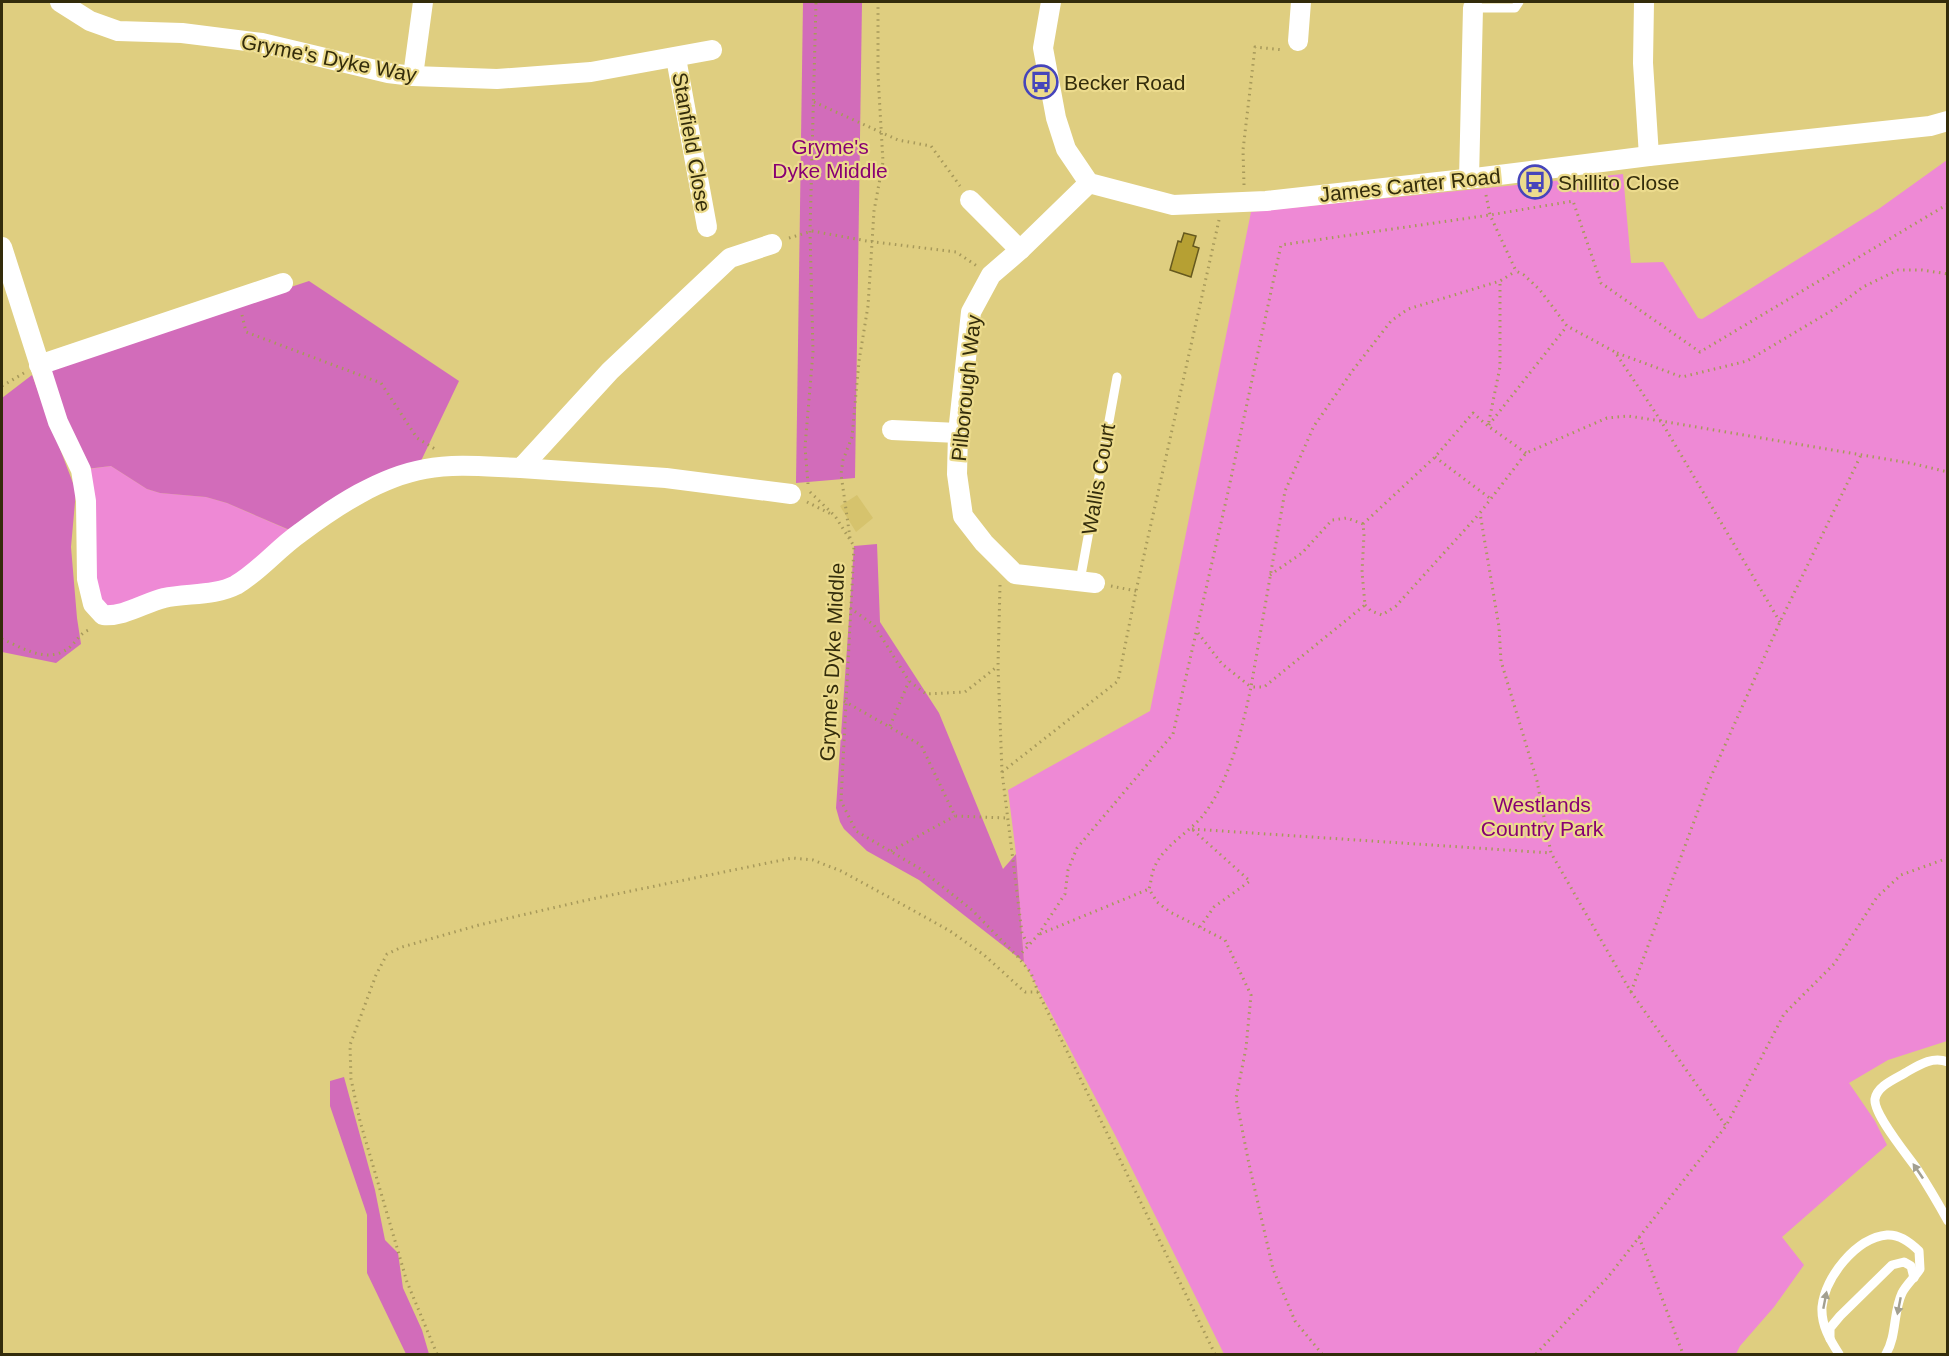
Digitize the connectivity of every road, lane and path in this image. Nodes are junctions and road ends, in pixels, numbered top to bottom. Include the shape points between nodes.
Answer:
1 (60, 2) edge
2 (423, 2) edge
3 (816, 2) edge
4 (878, 2) edge
5 (1301, 2) edge
6 (1519, 2) edge
7 (1644, 2) edge
8 (1046, 3) edge
9 (1473, 8) joint
10 (1298, 41) joint
11 (712, 50) dead end
12 (676, 58) junction
13 (413, 76) junction
14 (814, 102) junction
15 (1947, 121) edge
16 (881, 132) junction
17 (1649, 156) junction
18 (1476, 178) junction
19 (1089, 183) junction
20 (970, 201) joint
21 (1244, 202) junction
22 (1223, 203) junction
23 (1947, 204) edge
24 (1490, 215) junction
25 (707, 227) dead end
26 (810, 231) junction
27 (872, 242) junction
28 (772, 244) joint
29 (2, 247) edge
30 (1020, 250) junction
31 (1516, 271) junction
32 (1947, 274) edge
33 (991, 275) junction
34 (1500, 280) junction
35 (283, 283) dead end
36 (238, 298) junction
37 (1567, 326) junction
38 (1615, 352) junction
39 (39, 365) junction
40 (1117, 377) dead end
41 (2, 386) edge
42 (1661, 421) junction
43 (1488, 426) junction
44 (892, 430) dead end
45 (958, 433) junction
46 (1526, 453) junction
47 (1861, 454) junction
48 (1435, 457) junction
49 (462, 466) junction
50 (521, 468) junction
51 (1947, 472) edge
52 (791, 494) joint
53 (1491, 499) junction
54 (1480, 513) junction
55 (835, 516) junction
56 (1363, 524) junction
57 (851, 542) junction
58 (1001, 560) junction
59 (1270, 575) junction
60 (1088, 582) junction
61 (1136, 591) junction
62 (1365, 605) junction
63 (850, 608) junction
64 (115, 616) junction
65 (1780, 622) junction
66 (1197, 632) junction
67 (2, 639) edge
68 (998, 666) junction
69 (909, 681) junction
70 (1251, 687) junction
71 (844, 701) junction
72 (890, 727) junction
73 (1002, 772) junction
74 (955, 816) junction
75 (1008, 818) junction
76 (1192, 829) junction
77 (890, 851) junction
78 (1551, 853) junction
79 (1947, 858) edge
80 (1149, 889) junction
81 (1200, 927) junction
82 (1038, 935) junction
83 (1028, 946) junction
84 (1018, 957) junction
85 (1038, 992) junction
86 (1631, 992) junction
87 (1947, 1062) edge
88 (1726, 1126) junction
89 (1947, 1221) edge
90 (1639, 1237) junction
91 (1914, 1278) junction
92 (1830, 1339) junction
93 (437, 1354) edge
94 (1215, 1354) edge
95 (1322, 1354) edge
96 (1536, 1354) edge
97 (1683, 1354) edge
98 (1839, 1354) edge
99 (1886, 1354) edge

1 - 13 street, Gryme's Dyke Way via 90,21 118,31 182,33 262,43
2 - 13 street
3 - 14 path, Gryme's Dyke Middle
4 - 16 path
5 - 10 street
6 - 9 lane via 1515,8
7 - 17 street
8 - 19 street via 1043,48 1056,118 1066,149
9 - 18 street
10 - 21 path via 1298,51 1255,47 1243,150
11 - 12 street, Gryme's Dyke Way
12 - 13 street, Gryme's Dyke Way via 591,72 497,79
12 - 25 street, Stanfield Close
14 - 16 path
14 - 26 path, Gryme's Dyke Middle
15 - 17 street, James Carter Road
16 - 20 path via 898,140 931,146
16 - 27 path via 883,162
17 - 18 street, James Carter Road
18 - 21 street, James Carter Road
18 - 24 path
19 - 22 street, James Carter Road via 1173,205
19 - 30 street, Pilborough Way
20 - 30 street
21 - 22 street, James Carter Road
22 - 61 path
23 - 24 path via 1700,352 1601,283 1573,201
24 - 31 path
24 - 66 path via 1281,245
26 - 27 path
26 - 28 path
26 - 55 path, Gryme's Dyke Middle via 813,352 805,447 808,490
27 - 33 path via 956,252
27 - 57 path via 852,437 841,474
28 - 50 street via 730,258 610,371
29 - 39 street
30 - 33 street, Pilborough Way
31 - 34 path
31 - 37 path via 1539,290
32 - 38 path via 1898,270 1863,287 1747,361 1682,377
33 - 45 street, Pilborough Way via 971,312
34 - 43 path via 1500,367
34 - 59 path via 1408,309 1391,321 1314,426 1285,491
35 - 36 street
36 - 39 street
36 - 49 path via 246,332 381,383 417,438
37 - 38 path
37 - 43 path
38 - 42 path
39 - 41 path
39 - 64 street via 58,422 81,470 86,501 87,579 93,604 103,615
40 - 60 lane, Wallis Court
42 - 46 path via 1628,416 1606,418
42 - 47 path
42 - 65 path
43 - 46 path
43 - 48 path via 1473,413
44 - 45 street
45 - 58 street, Pilborough Way via 957,474 963,516
46 - 53 path
47 - 51 path
47 - 65 path
48 - 53 path
48 - 56 path
49 - 50 street
49 - 64 street via 424,469 364,492 298,534 234,586 142,604
50 - 52 street via 666,478
52 - 55 path
53 - 54 path
54 - 62 path via 1396,606 1382,615
54 - 78 path via 1501,661 1537,782
55 - 57 path, Gryme's Dyke Middle
56 - 59 path via 1347,518 1332,520 1302,553
56 - 62 path
57 - 63 path, Gryme's Dyke Middle via 854,546
58 - 60 street, Pilborough Way via 1015,574
58 - 68 path
59 - 70 path
60 - 61 path
61 - 73 path via 1118,681
62 - 70 path via 1264,687
63 - 69 path via 874,625
63 - 71 path, Gryme's Dyke Middle
64 - 67 path via 114,625 88,630 62,652 48,657
65 - 86 path via 1709,781
66 - 70 path via 1222,664
66 - 82 path via 1173,734 1077,848 1068,870 1065,894
68 - 69 path via 965,692 926,694
68 - 73 path
69 - 72 path
70 - 76 path via 1227,771 1207,811
71 - 72 path
71 - 77 path, Gryme's Dyke Middle via 841,801 856,831
72 - 74 path via 921,745
73 - 75 path
74 - 75 path
74 - 77 path
75 - 83 path via 1022,933
76 - 78 path
76 - 80 path via 1165,851 1153,871
76 - 81 path via 1250,881 1214,907
77 - 84 path via 919,868 972,910
78 - 86 path
79 - 88 path via 1901,875 1877,897 1834,964 1784,1014
80 - 81 path via 1157,903
80 - 82 path
81 - 95 path via 1225,940 1251,995 1236,1098 1249,1164 1273,1269 1295,1320
82 - 83 path
83 - 84 path
84 - 85 path via 1031,973
85 - 93 path via 1025,992 984,955 908,907 841,871 813,860 792,858 479,925 387,954 350,1045 351,1079 407,1282
85 - 94 path
86 - 88 path
89 -> 87 lane via 1875,1106 1877,1092 1885,1084 1922,1063 1934,1059
88 - 90 path
90 - 96 path via 1608,1277
90 - 97 path
91 - 92 lane via 1911,1266 1904,1262 1892,1265 1840,1316 1830,1328
92 -> 91 lane via 1824,1328 1822,1307 1828,1286 1865,1242 1888,1235 1909,1240 1919,1251 1920,1269
91 -> 99 lane via 1903,1291 1894,1336
92 - 98 lane

